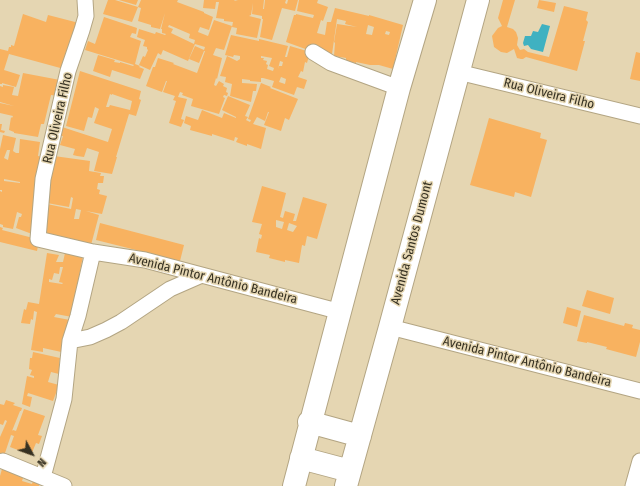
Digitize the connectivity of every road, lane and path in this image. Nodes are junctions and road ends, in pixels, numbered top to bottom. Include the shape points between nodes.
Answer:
1 (85, 0) edge
2 (425, 0) edge
3 (478, 0) edge
4 (313, 52) dead end
5 (458, 72) junction
6 (399, 88) junction
7 (640, 116) edge
8 (38, 239) joint
9 (93, 252) junction
10 (202, 275) junction
11 (340, 312) junction
12 (390, 327) junction
13 (70, 341) junction
14 (640, 391) edge
15 (310, 422) junction
16 (360, 436) junction
17 (301, 458) junction
18 (3, 461) dead end
19 (640, 461) edge
20 (43, 476) junction
21 (348, 479) edge
22 (64, 486) edge
23 (294, 486) edge
24 (633, 486) edge

1 - 8 street, Rua Oliveira Filho via 86,16 68,71 43,180
2 - 6 main road
3 - 5 main road, Avenida Santos Dumont
4 - 6 street via 331,63
5 - 7 street, Rua Oliveira Filho
5 - 12 main road, Avenida Santos Dumont
6 - 11 main road
8 - 9 street, Avenida Pintor Antônio Bandeira
9 - 10 street, Avenida Pintor Antônio Bandeira via 145,260
9 - 13 street
10 - 11 street, Avenida Pintor Antônio Bandeira
10 - 13 street via 170,289 106,330 90,337
11 - 15 main road
12 - 14 street, Avenida Pintor Antônio Bandeira
12 - 16 main road, Avenida Santos Dumont
13 - 20 street via 64,398
15 - 16 main road
15 - 17 main road
16 - 21 main road, Avenida Santos Dumont
17 - 21 main road
17 - 23 main road
18 - 20 street
19 - 24 street
20 - 22 street

